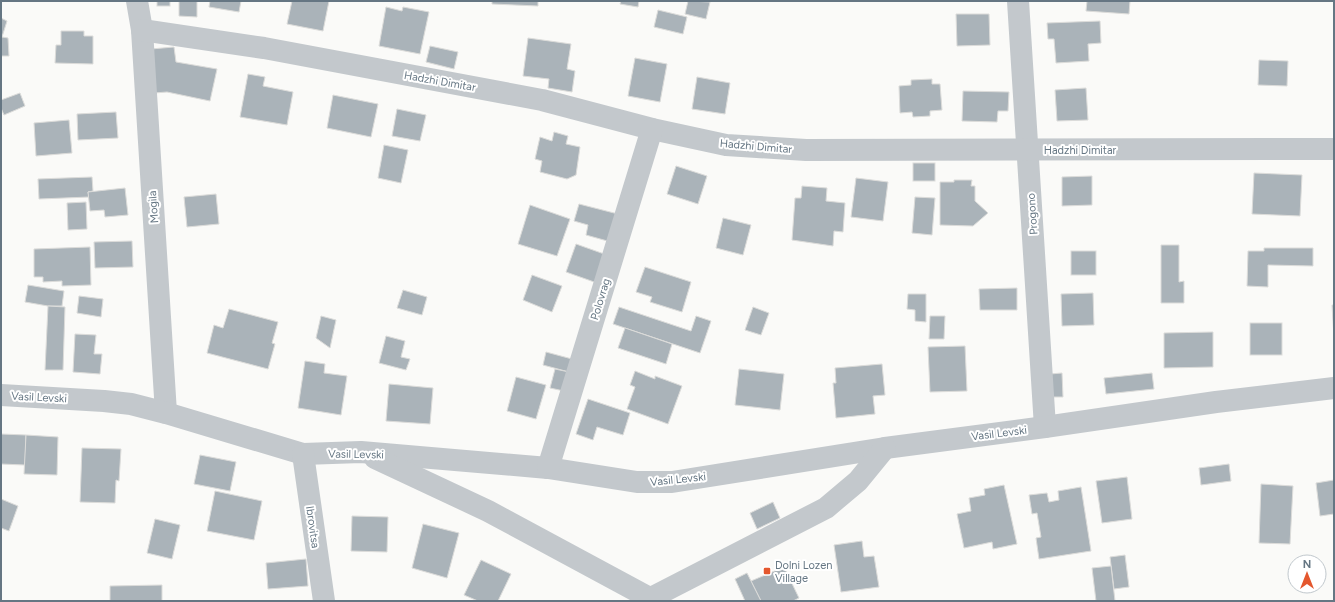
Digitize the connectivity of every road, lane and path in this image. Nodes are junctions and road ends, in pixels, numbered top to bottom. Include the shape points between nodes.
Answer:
1 (137, 1) edge
2 (1018, 1) edge
3 (142, 30) junction
4 (652, 130) junction
5 (1334, 149) edge
6 (1028, 150) junction
7 (1334, 388) edge
8 (1, 395) edge
9 (166, 413) junction
10 (1045, 427) junction
11 (885, 448) junction
12 (361, 452) junction
13 (302, 454) junction
14 (548, 468) junction
15 (653, 600) edge
16 (324, 601) edge

1 - 3 street, Mogila
2 - 6 street, Progono
3 - 4 street, Hadzhi Dimitar via 264,48 542,100
3 - 9 street, Mogila
4 - 6 street, Hadzhi Dimitar via 726,146 806,150
4 - 14 street, Polovrag
5 - 6 street, Hadzhi Dimitar
6 - 10 street, Progono
7 - 10 street, Vasil Levski
8 - 9 street, Vasil Levski via 104,401 131,404
9 - 13 street, Vasil Levski
10 - 11 street, Vasil Levski
11 - 14 street, Vasil Levski via 672,482 637,482
11 - 15 street via 858,481 826,508
12 - 13 street, Vasil Levski
12 - 14 street, Vasil Levski
12 - 15 street via 488,511
13 - 16 street, Ibrovitsa

